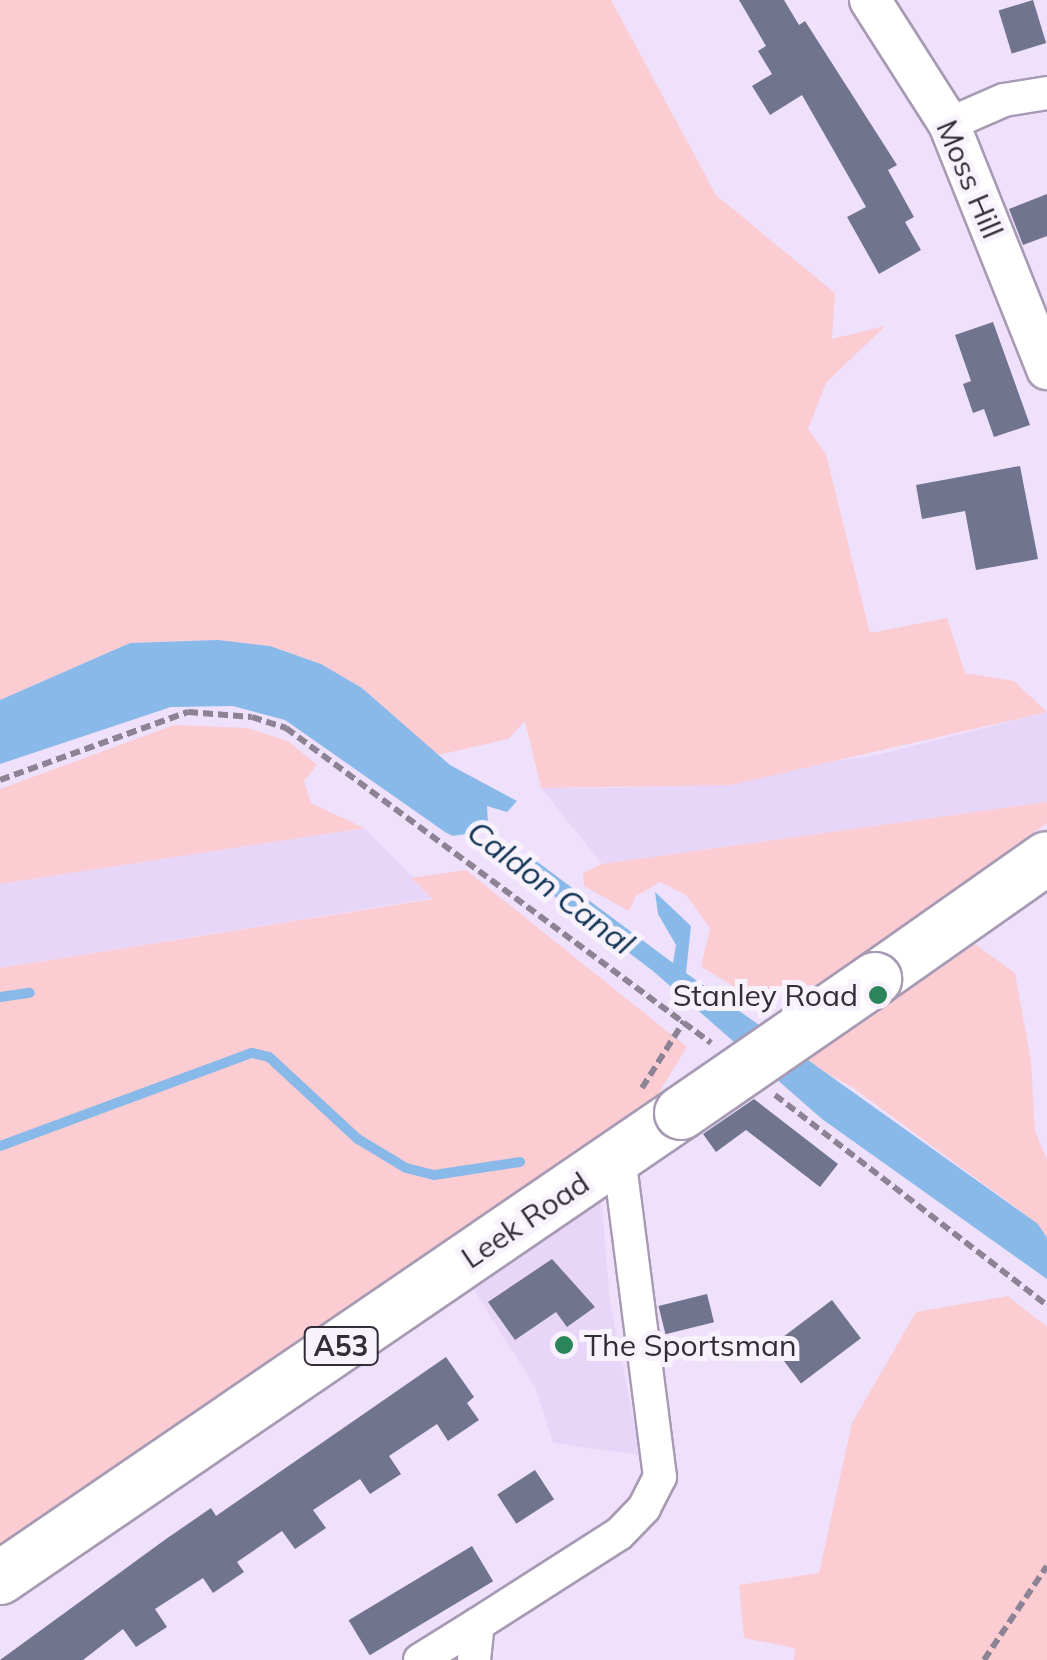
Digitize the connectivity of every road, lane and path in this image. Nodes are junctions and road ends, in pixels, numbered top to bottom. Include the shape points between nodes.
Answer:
1 (870, 0) edge
2 (1047, 93) edge
3 (949, 124) junction
4 (1047, 369) edge
5 (0, 780) edge
6 (1047, 858) edge
7 (728, 1057) dead end
8 (772, 1093) dead end
9 (619, 1156) junction
10 (1047, 1305) edge
11 (1047, 1566) edge
12 (0, 1578) edge
13 (478, 1624) junction
14 (420, 1660) edge
15 (474, 1660) edge
16 (984, 1660) edge

1 - 3 street, Moss Hill
2 - 3 street via 1004,100
3 - 4 street, Moss Hill
5 - 7 path via 188,712 252,717 286,728
6 - 9 highway, Leek Road / A53, bridge
8 - 10 path
9 - 12 highway, Leek Road / A53
9 - 13 street via 660,1477 644,1508 619,1534
11 - 16 path
13 - 14 street
13 - 15 street

